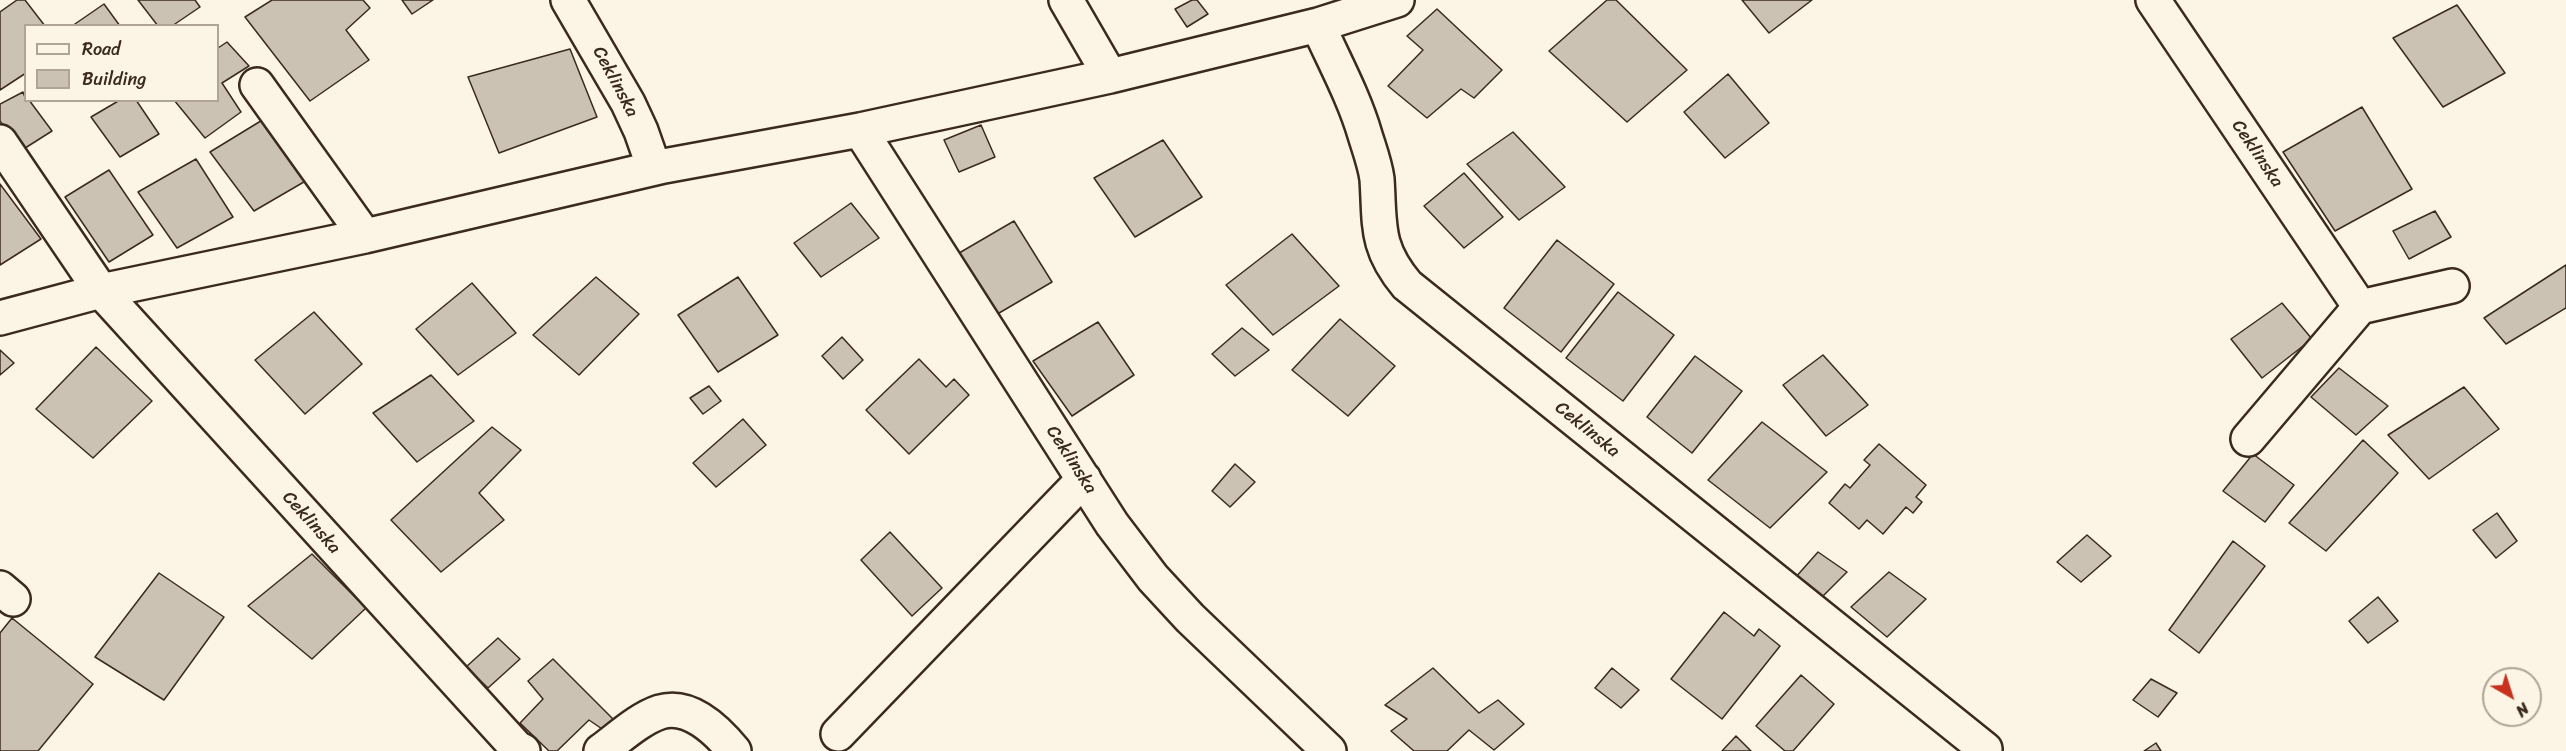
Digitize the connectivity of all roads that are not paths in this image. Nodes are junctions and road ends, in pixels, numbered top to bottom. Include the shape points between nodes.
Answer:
1 (568, 0) edge
2 (1066, 0) edge
3 (1397, 0) edge
4 (2152, 0) edge
5 (1318, 25) junction
6 (1110, 76) junction
7 (257, 85) dead end
8 (860, 130) junction
9 (0, 142) edge
10 (654, 168) junction
11 (365, 236) junction
12 (2452, 286) dead end
13 (101, 291) junction
14 (2360, 308) junction
15 (0, 318) edge
16 (2248, 439) dead end
17 (1084, 479) junction
18 (838, 734) dead end
19 (1985, 749) dead end
20 (523, 751) edge
21 (601, 751) edge
22 (734, 751) edge
23 (1329, 751) edge

1 - 10 street, Ceklinska via 628,103
2 - 6 street
3 - 5 street
4 - 14 street, Ceklinska
5 - 6 street
5 - 19 street, Ceklinska via 1364,131 1376,176 1383,248 1393,269 1407,285
6 - 8 street
7 - 11 street
8 - 10 street
8 - 17 street, Ceklinska
9 - 13 street, Ceklinska
10 - 11 street
11 - 13 street
12 - 14 street
13 - 15 street
13 - 20 street, Ceklinska
14 - 16 street
17 - 18 street
17 - 23 street, Ceklinska via 1153,578
21 - 22 street via 661,712 689,712 722,736

